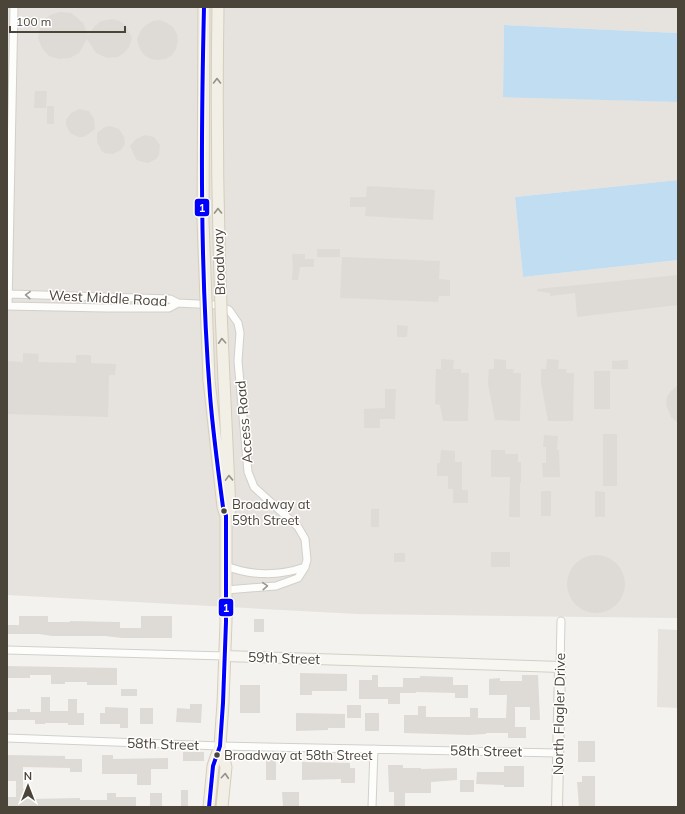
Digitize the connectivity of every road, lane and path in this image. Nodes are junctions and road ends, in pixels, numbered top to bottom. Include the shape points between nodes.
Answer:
1 (14, 7) edge
2 (204, 7) edge
3 (218, 7) edge
4 (8, 294) junction
5 (178, 303) junction
6 (8, 306) edge
7 (226, 516) junction
8 (226, 566) junction
9 (305, 567) junction
10 (226, 590) junction
11 (561, 621) dead end
12 (7, 650) edge
13 (225, 656) junction
14 (560, 667) junction
15 (7, 738) edge
16 (220, 746) junction
17 (374, 749) junction
18 (558, 753) junction
19 (210, 807) edge
20 (222, 807) edge
21 (372, 807) edge
22 (557, 807) edge

1 - 4 street
2 - 7 main road, Broadway, bridge via 203,221 209,380
7 -> 3 main road, Broadway, bridge via 230,510 219,274
5 -> 4 street, West Middle Road via 170,299
4 - 6 street
5 - 6 street, West Middle Road via 170,308
5 - 9 street, Access Road via 217,305 229,310 238,323 238,361 248,472 254,486 298,527 305,539
7 - 8 main road, Broadway
8 - 9 street via 238,571 264,574 294,571
8 - 10 main road, Broadway
10 -> 9 street via 276,586 298,578
10 - 13 main road, Broadway
11 - 14 street, North Flagler Drive
12 - 13 street, 59th Street
13 - 14 street, 59th Street
13 - 16 main road, Broadway
14 - 18 street, North Flagler Drive
15 - 16 street, 58th Street
16 - 17 street, 58th Street
16 - 19 main road, Broadway via 213,766
20 -> 16 main road, Broadway via 226,767
17 - 18 street, 58th Street
17 - 21 street
18 - 22 street, North Flagler Drive

